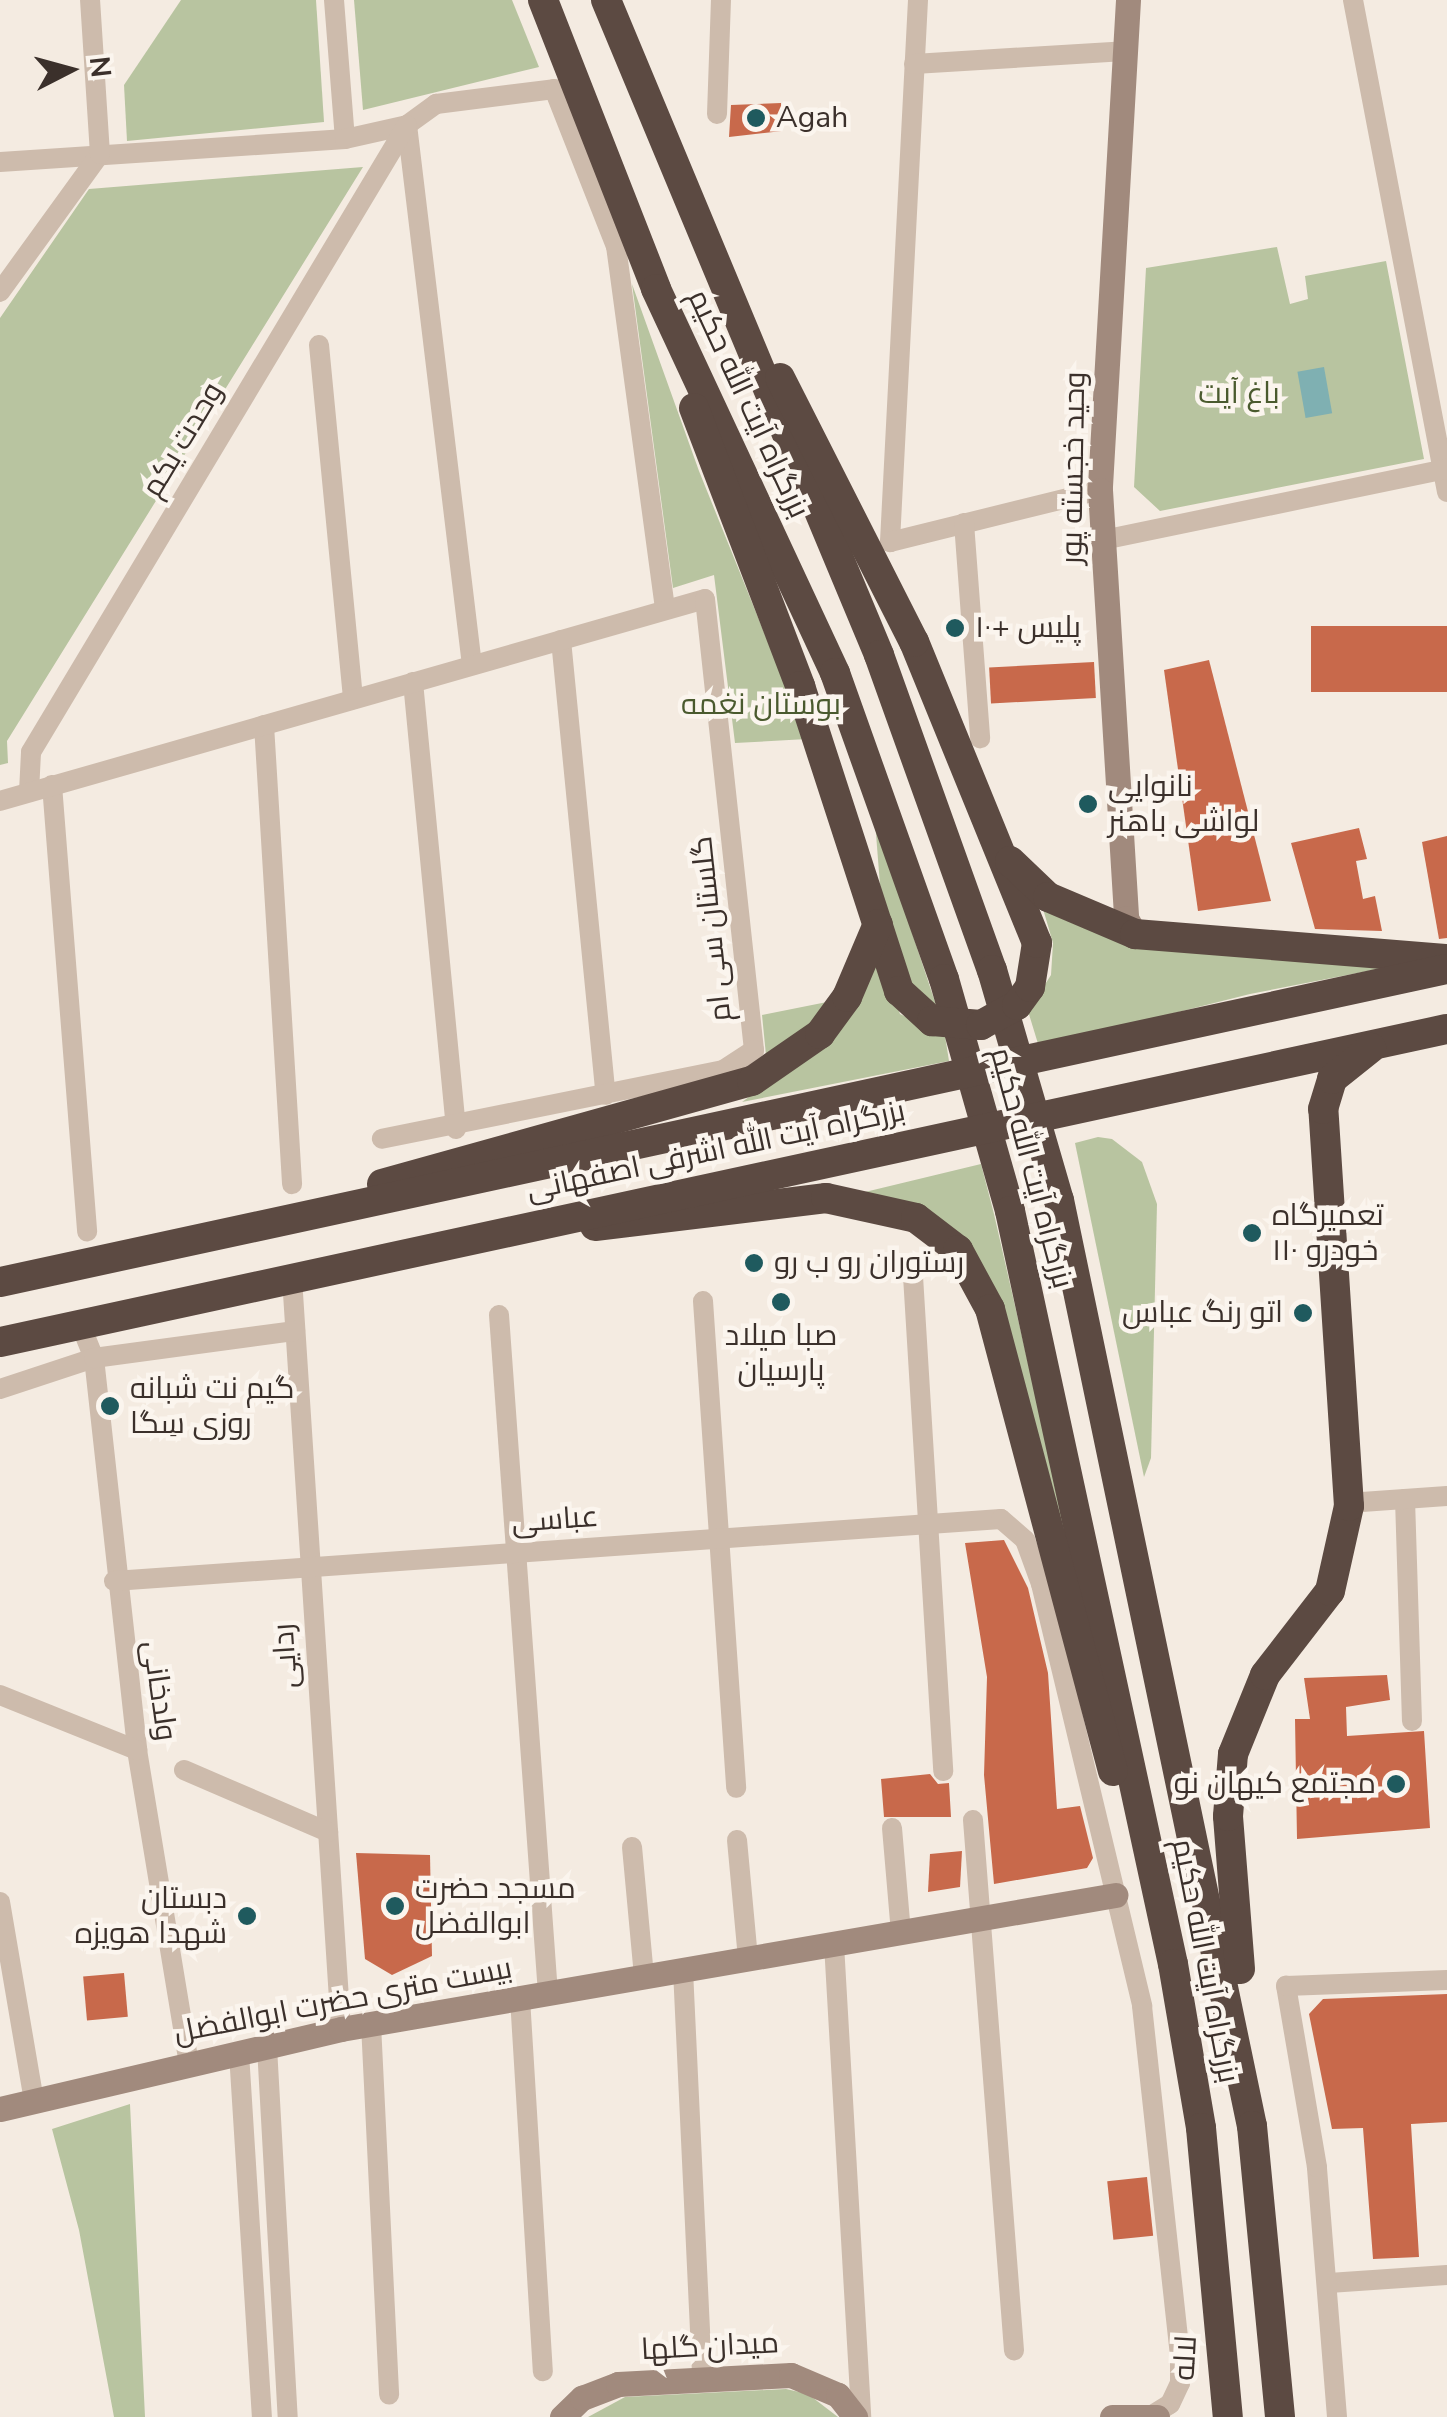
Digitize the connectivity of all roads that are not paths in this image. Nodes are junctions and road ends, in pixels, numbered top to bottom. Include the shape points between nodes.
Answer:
1 (90, 0) edge
2 (334, 0) edge
3 (543, 0) edge
4 (606, 0) edge
5 (621, 0) edge
6 (721, 0) edge
7 (918, 0) edge
8 (1128, 0) edge
9 (1353, 0) edge
10 (1125, 51) junction
11 (633, 64) junction
12 (914, 64) junction
13 (716, 114) dead end
14 (407, 125) junction
15 (345, 139) junction
16 (100, 154) junction
17 (0, 162) edge
18 (725, 285) junction
19 (656, 289) junction
20 (0, 292) edge
21 (319, 345) dead end
22 (1444, 469) edge
23 (1100, 490) junction
24 (1447, 492) edge
25 (964, 523) junction
26 (1104, 540) junction
27 (664, 610) junction
28 (561, 640) junction
29 (472, 665) junction
30 (413, 682) junction
31 (354, 699) junction
32 (264, 725) junction
33 (980, 738) dead end
34 (52, 786) junction
35 (29, 792) junction
36 (0, 800) edge
37 (1000, 852) junction
38 (878, 924) junction
39 (1135, 934) junction
40 (1447, 959) edge
41 (1447, 969) edge
42 (1447, 1029) edge
43 (1380, 1042) junction
44 (606, 1095) junction
45 (456, 1129) junction
46 (382, 1139) dead end
47 (292, 1184) dead end
48 (282, 1221) junction
49 (527, 1228) junction
50 (87, 1232) dead end
51 (914, 1276) dead end
52 (292, 1278) junction
53 (0, 1282) edge
54 (703, 1302) dead end
55 (499, 1314) dead end
56 (81, 1326) junction
57 (295, 1331) junction
58 (0, 1342) edge
59 (94, 1358) junction
60 (0, 1390) edge
61 (1447, 1496) edge
62 (1405, 1499) junction
63 (1362, 1502) dead end
64 (928, 1524) junction
65 (719, 1539) junction
66 (516, 1553) junction
67 (311, 1568) junction
68 (114, 1582) junction
69 (0, 1694) edge
70 (1412, 1721) dead end
71 (136, 1750) junction
72 (184, 1770) dead end
73 (943, 1771) dead end
74 (736, 1788) dead end
75 (972, 1820) dead end
76 (892, 1828) dead end
77 (328, 1832) junction
78 (738, 1840) dead end
79 (632, 1847) dead end
80 (1115, 1896) junction
81 (0, 1902) edge
82 (983, 1918) junction
83 (901, 1932) junction
84 (834, 1944) junction
85 (748, 1959) junction
86 (1173, 1964) junction
87 (682, 1970) junction
88 (644, 1977) junction
89 (1447, 1980) edge
90 (548, 1994) junction
91 (520, 1998) junction
92 (371, 2024) junction
93 (341, 2030) junction
94 (267, 2046) junction
95 (239, 2053) junction
96 (189, 2064) junction
97 (34, 2101) junction
98 (0, 2109) edge
99 (1252, 2126) junction
100 (1447, 2276) edge
101 (1329, 2283) junction
102 (1222, 2303) junction
103 (1014, 2350) dead end
104 (543, 2371) dead end
105 (702, 2380) junction
106 (389, 2395) dead end
107 (1156, 2416) edge
108 (262, 2417) edge
109 (288, 2417) edge
110 (562, 2417) edge
111 (858, 2417) edge
112 (1112, 2417) edge
113 (1216, 2417) edge
114 (1228, 2417) edge
115 (1280, 2417) edge
116 (1337, 2417) edge

1 - 16 street
2 - 15 street
3 - 19 highway, بزرگراه آیت الله حکیم
4 - 11 highway, بزرگراه آیت الله حکیم
5 - 11 street
6 - 13 street
7 - 12 street
8 - 10 street, وحید خجسته پور
9 - 22 street
10 - 12 street
10 - 23 street, وحید خجسته پور
11 - 18 highway, بزرگراه آیت الله حکیم
12 - 25 street via 890,542
14 - 15 street
14 - 27 street via 436,104 554,89 616,246
14 - 29 street
14 - 35 street, وحدت یکم via 31,752
15 - 16 street
16 - 17 street
16 - 20 street
18 - 37 highway via 808,423 906,625
18 - 99 highway, بزرگراه آیت الله حکیم via 880,655 992,970 1058,1200
19 - 38 highway via 709,457 800,686
19 - 86 highway, بزرگراه آیت الله حکیم via 835,673 944,980 1010,1211
21 - 31 street
22 - 24 street
22 - 26 street
23 - 25 street
23 - 26 street, وحید خجسته پور
25 - 33 street
26 - 39 street, وحید خجسته پور via 1125,900
27 - 28 street
27 - 44 street, گلستان سی ام via 704,599 754,1050 723,1070
28 - 29 street
28 - 44 street
29 - 30 street
30 - 31 street
30 - 45 street
31 - 32 street
32 - 34 street
32 - 47 street
34 - 35 street
34 - 50 street
35 - 36 street
37 - 38 highway via 1028,918 1037,964 1017,1005 994,1019 965,1027 932,1021 912,1008 888,965
37 - 39 highway via 1048,897
38 - 48 highway via 846,997 820,1034 752,1081 421,1170
39 - 40 highway
41 - 48 highway, بزرگراه آیت الله اشرفی اصفهانی
42 - 43 highway, بزرگراه آیت الله اشرفی اصفهانی
43 - 49 highway, بزرگراه آیت الله اشرفی اصفهانی
43 - 99 highway via 1332,1078 1324,1109 1349,1506 1337,1574 1318,1610 1265,1676 1233,1754 1228,1816
44 - 45 street, گلستان سی ام
45 - 46 street, گلستان سی ام
48 - 53 highway, بزرگراه آیت الله اشرفی اصفهانی
49 - 52 highway, بزرگراه آیت الله اشرفی اصفهانی
49 - 86 highway via 635,1225 826,1198 916,1218 958,1250 990,1309 1128,1830
51 - 64 street
52 - 56 highway, بزرگراه آیت الله اشرفی اصفهانی
52 - 57 street, ردایی
54 - 65 street
55 - 66 street
56 - 58 highway, بزرگراه آیت الله اشرفی اصفهانی
56 - 59 street, ولدخانی
57 - 59 street
57 - 67 street, ردایی
59 - 60 street
59 - 68 street, ولدخانی
61 - 62 street
62 - 63 street
62 - 70 street
64 - 65 street, عباسی
64 - 73 street
64 - 80 street, عباسی via 1001,1518 1025,1540 1042,1584
65 - 66 street, عباسی
65 - 74 street
66 - 67 street, عباسی
66 - 90 street
67 - 68 street, عباسی
67 - 77 street, ردایی
68 - 71 street, ولدخانی
69 - 71 street
71 - 96 street, ولدخانی
72 - 77 street
75 - 82 street
76 - 83 street
77 - 93 street, ردایی
78 - 85 street
79 - 88 street
80 - 82 street, بیست متری حضرت ابوالفضل
80 - 107 street via 1155,2089 1180,2354 1180,2383
81 - 97 street
82 - 83 street, بیست متری حضرت ابوالفضل
82 - 103 street
83 - 84 street, بیست متری حضرت ابوالفضل
84 - 85 street, بیست متری حضرت ابوالفضل
84 - 111 street
85 - 87 street, بیست متری حضرت ابوالفضل
86 - 102 highway, بزرگراه آیت الله حکیم
87 - 88 street, بیست متری حضرت ابوالفضل
87 - 105 street
88 - 90 street, بیست متری حضرت ابوالفضل
89 - 101 street via 1286,1986
90 - 91 street, بیست متری حضرت ابوالفضل
91 - 92 street, بیست متری حضرت ابوالفضل
91 - 104 street
92 - 93 street, بیست متری حضرت ابوالفضل
92 - 106 street
93 - 94 street, بیست متری حضرت ابوالفضل
94 - 95 street, بیست متری حضرت ابوالفضل
94 - 109 street
95 - 96 street, بیست متری حضرت ابوالفضل
95 - 108 street
96 - 97 street, بیست متری حضرت ابوالفضل
97 - 98 street, بیست متری حضرت ابوالفضل
99 - 115 highway, بزرگراه آیت الله حکیم
100 - 101 street
101 - 116 street
102 - 113 street, لاله
102 - 114 highway, بزرگراه آیت الله حکیم
105 - 110 street, میدان گلها via 600,2389
105 - 111 street, میدان گلها via 791,2375 838,2395
107 - 112 street

